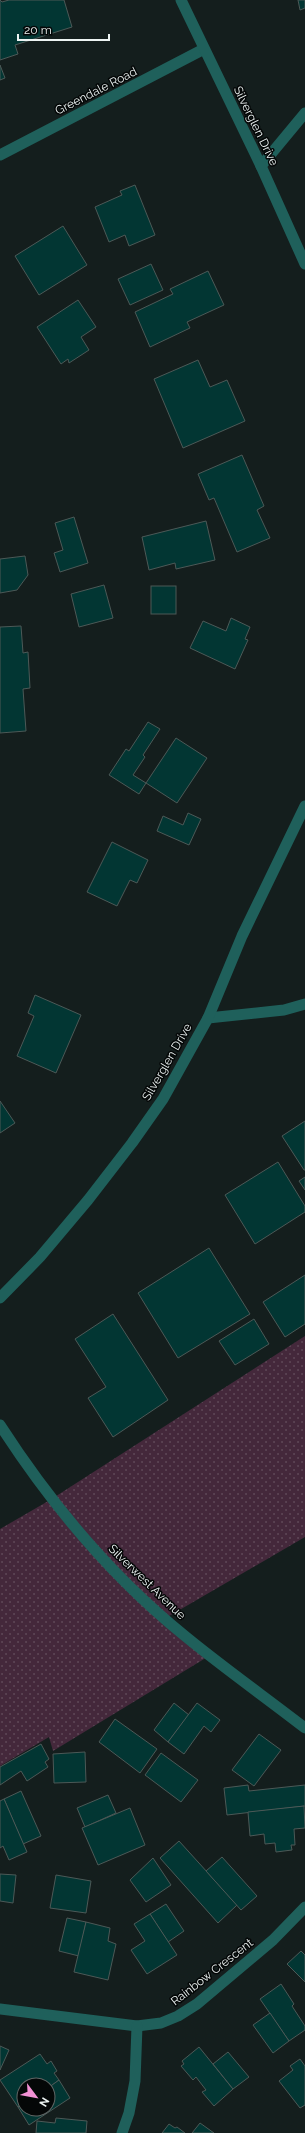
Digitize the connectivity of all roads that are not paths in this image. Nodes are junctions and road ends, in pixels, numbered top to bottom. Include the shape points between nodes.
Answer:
1 (181, 0) edge
2 (204, 49) junction
3 (305, 113) edge
4 (0, 156) edge
5 (261, 166) junction
6 (305, 264) edge
7 (305, 806) edge
8 (305, 1004) edge
9 (208, 1018) junction
10 (0, 1298) edge
11 (0, 1425) edge
12 (305, 1728) edge
13 (305, 1907) edge
14 (0, 2009) edge
15 (137, 2026) junction
16 (122, 2133) edge

1 - 2 street, Silverglen Drive
2 - 4 street, Greendale Road
2 - 5 street, Silverglen Drive
3 - 5 street
5 - 6 street, Silverglen Drive
7 - 9 street, Silverglen Drive via 242,936
8 - 9 street via 284,1010
9 - 10 street, Silverglen Drive via 163,1099 132,1144 40,1257
11 - 12 street, Silverwest Avenue via 32,1474 81,1535 127,1584 184,1635
13 - 15 street, Rainbow Crescent via 273,1940 197,2004 161,2023
14 - 15 street, Rainbow Crescent
15 - 16 street via 135,2081

